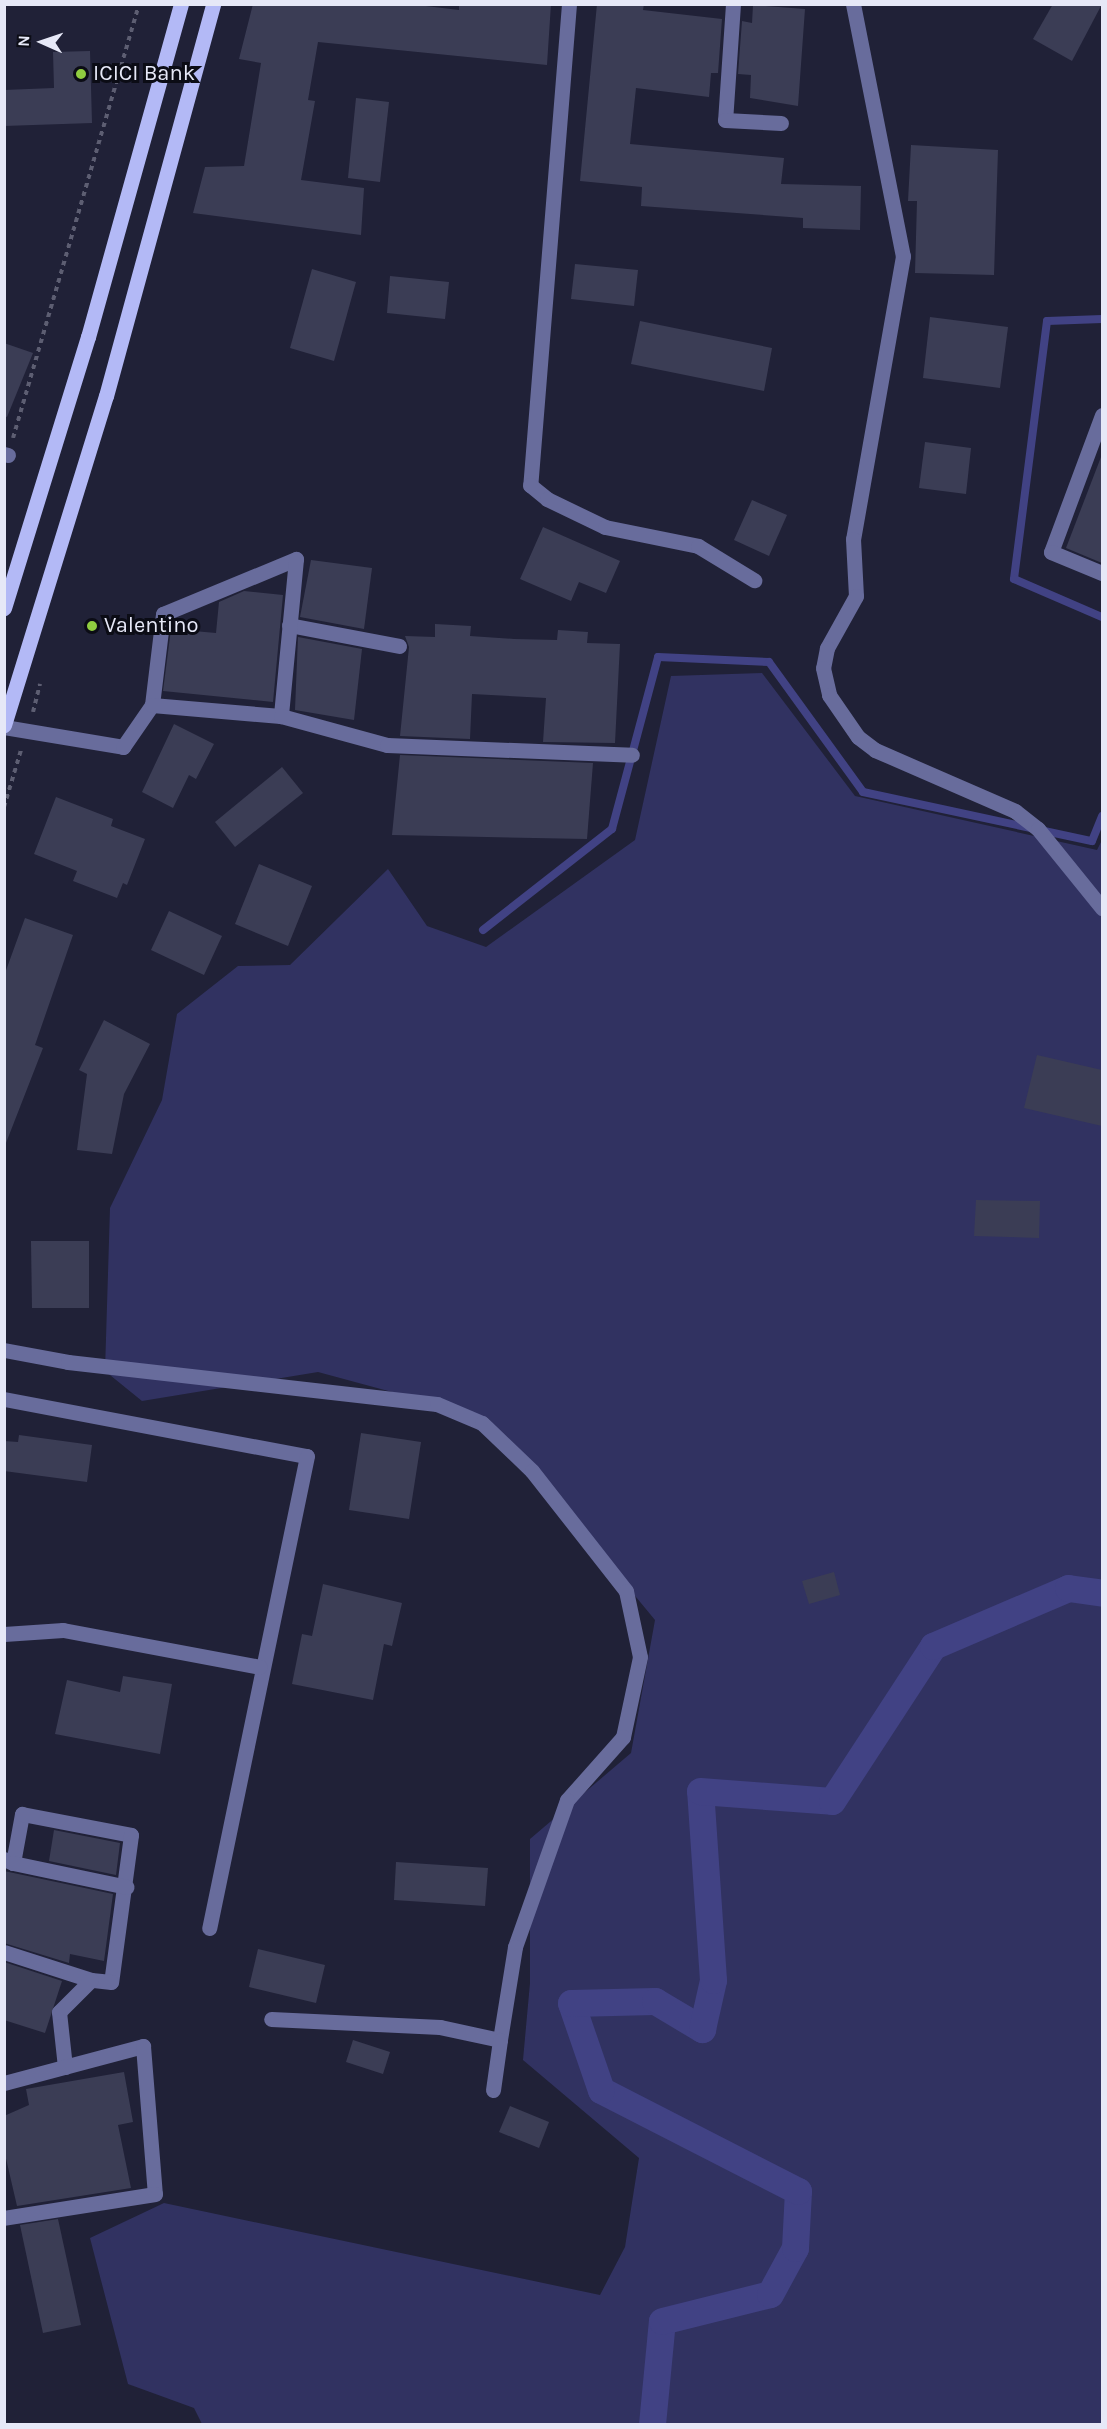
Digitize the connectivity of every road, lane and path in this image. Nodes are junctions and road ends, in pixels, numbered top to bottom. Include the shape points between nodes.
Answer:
1 (139, 4) edge
2 (181, 4) edge
3 (213, 4) edge
4 (569, 4) edge
5 (733, 4) edge
6 (854, 4) edge
7 (781, 123) dead end
8 (1102, 415) edge
9 (6, 455) edge
10 (1102, 573) edge
11 (754, 580) dead end
12 (4, 608) edge
13 (289, 625) junction
14 (399, 646) dead end
15 (152, 705) junction
16 (280, 716) junction
17 (4, 726) edge
18 (632, 755) dead end
19 (1102, 908) edge
20 (4, 1350) edge
21 (4, 1399) edge
22 (4, 1634) edge
23 (260, 1667) junction
24 (9, 1861) edge
25 (127, 1887) junction
26 (209, 1928) dead end
27 (4, 1952) edge
28 (91, 1980) junction
29 (271, 2019) dead end
30 (500, 2040) junction
31 (65, 2067) junction
32 (4, 2083) edge
33 (493, 2090) dead end
34 (4, 2218) edge

1 - 9 path
2 - 12 main road via 88,337
3 - 17 main road via 106,396
4 - 11 street via 530,485 548,499 605,527 698,546
5 - 7 street via 725,120
6 - 19 street via 903,256 854,539 856,596 827,648 823,668 829,695 858,737 875,750 1015,811 1038,830
8 - 10 street via 1051,552
13 - 14 street
13 - 15 street via 296,559 163,614
13 - 16 street
15 - 16 street
15 - 17 street via 123,747
16 - 18 street via 387,745
20 - 30 street via 68,1362 437,1404 482,1423 532,1471 627,1591 640,1657 623,1737 567,1800 515,1947
21 - 23 street via 307,1456
22 - 23 street via 63,1630
23 - 26 street
24 - 25 street
24 - 25 street via 22,1814 131,1834
25 - 28 street via 111,1982
27 - 28 street
28 - 31 street via 59,2012
29 - 30 street via 440,2027
30 - 33 street
31 - 32 street
31 - 34 street via 143,2046 155,2194

